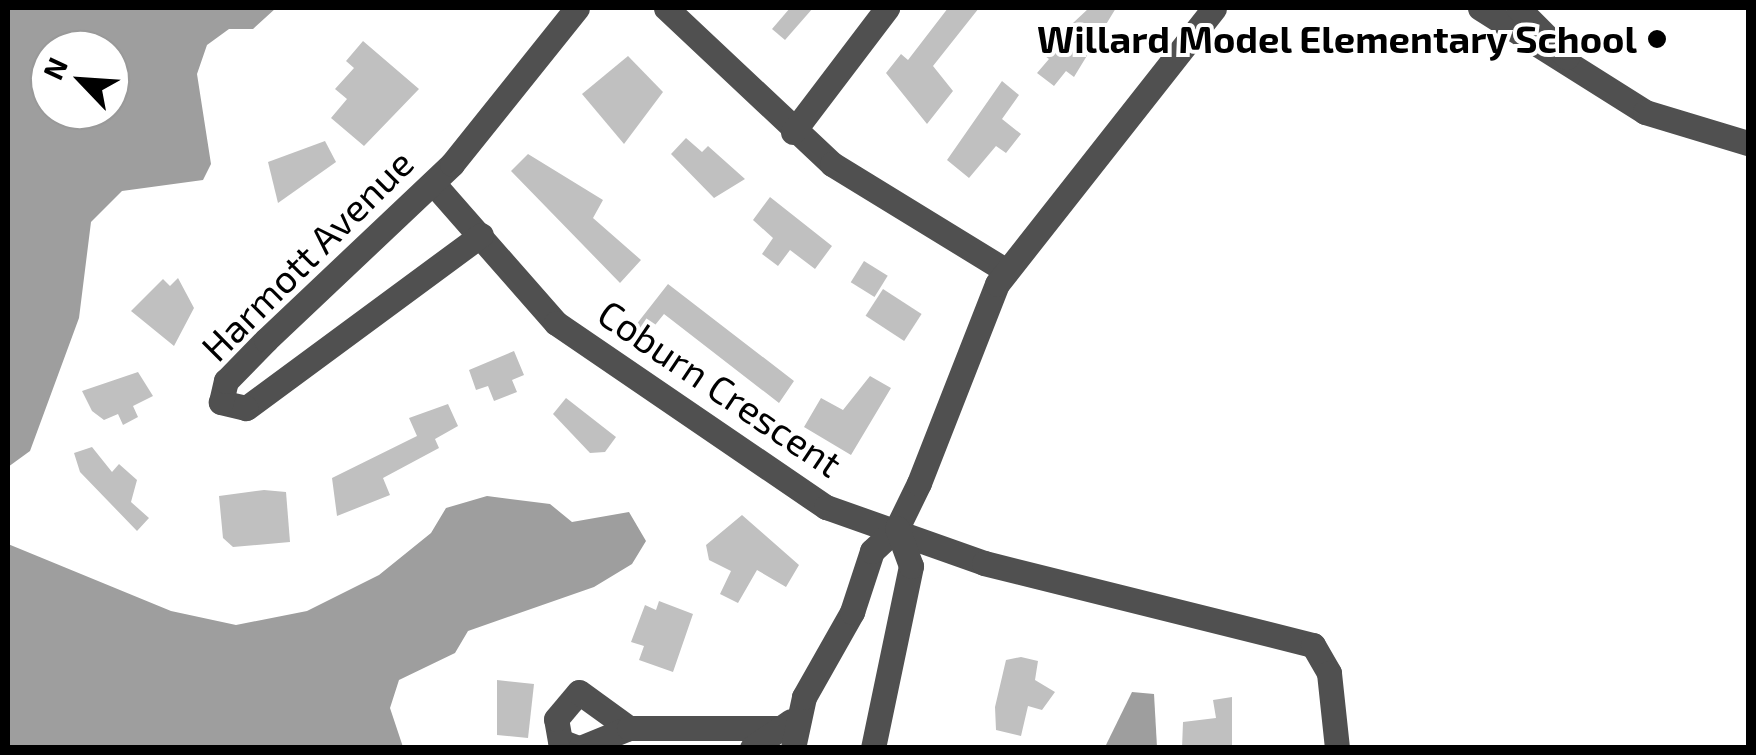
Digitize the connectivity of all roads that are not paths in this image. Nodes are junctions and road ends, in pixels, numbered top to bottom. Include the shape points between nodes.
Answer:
1 (578, 8) edge
2 (666, 8) edge
3 (887, 8) edge
4 (1214, 8) edge
5 (1480, 8) edge
6 (1518, 8) edge
7 (1584, 76) junction
8 (793, 132) junction
9 (1748, 143) edge
10 (432, 183) junction
11 (482, 235) junction
12 (1005, 270) junction
13 (898, 528) junction
14 (629, 728) junction
15 (790, 731) edge
16 (579, 748) edge
17 (752, 748) edge
18 (873, 748) edge
19 (1337, 748) edge

1 - 10 street, Harmott Avenue
2 - 8 street
3 - 8 street
4 - 12 street
5 - 7 street
6 - 7 street
7 - 9 street via 1645,112
8 - 12 street via 891,206
10 - 11 street, Coburn Crescent
10 - 11 street, Harmott Avenue via 226,381 226,407 246,408
11 - 13 street, Coburn Crescent via 556,322 679,414 826,507
12 - 13 street
13 - 15 street via 872,551 852,612
13 - 18 street via 910,566
13 - 19 street, Coburn Crescent via 984,563 1138,596 1313,645 1329,672
14 - 15 street
14 - 16 street
14 - 16 street via 579,692 556,719 560,740
15 - 17 street

